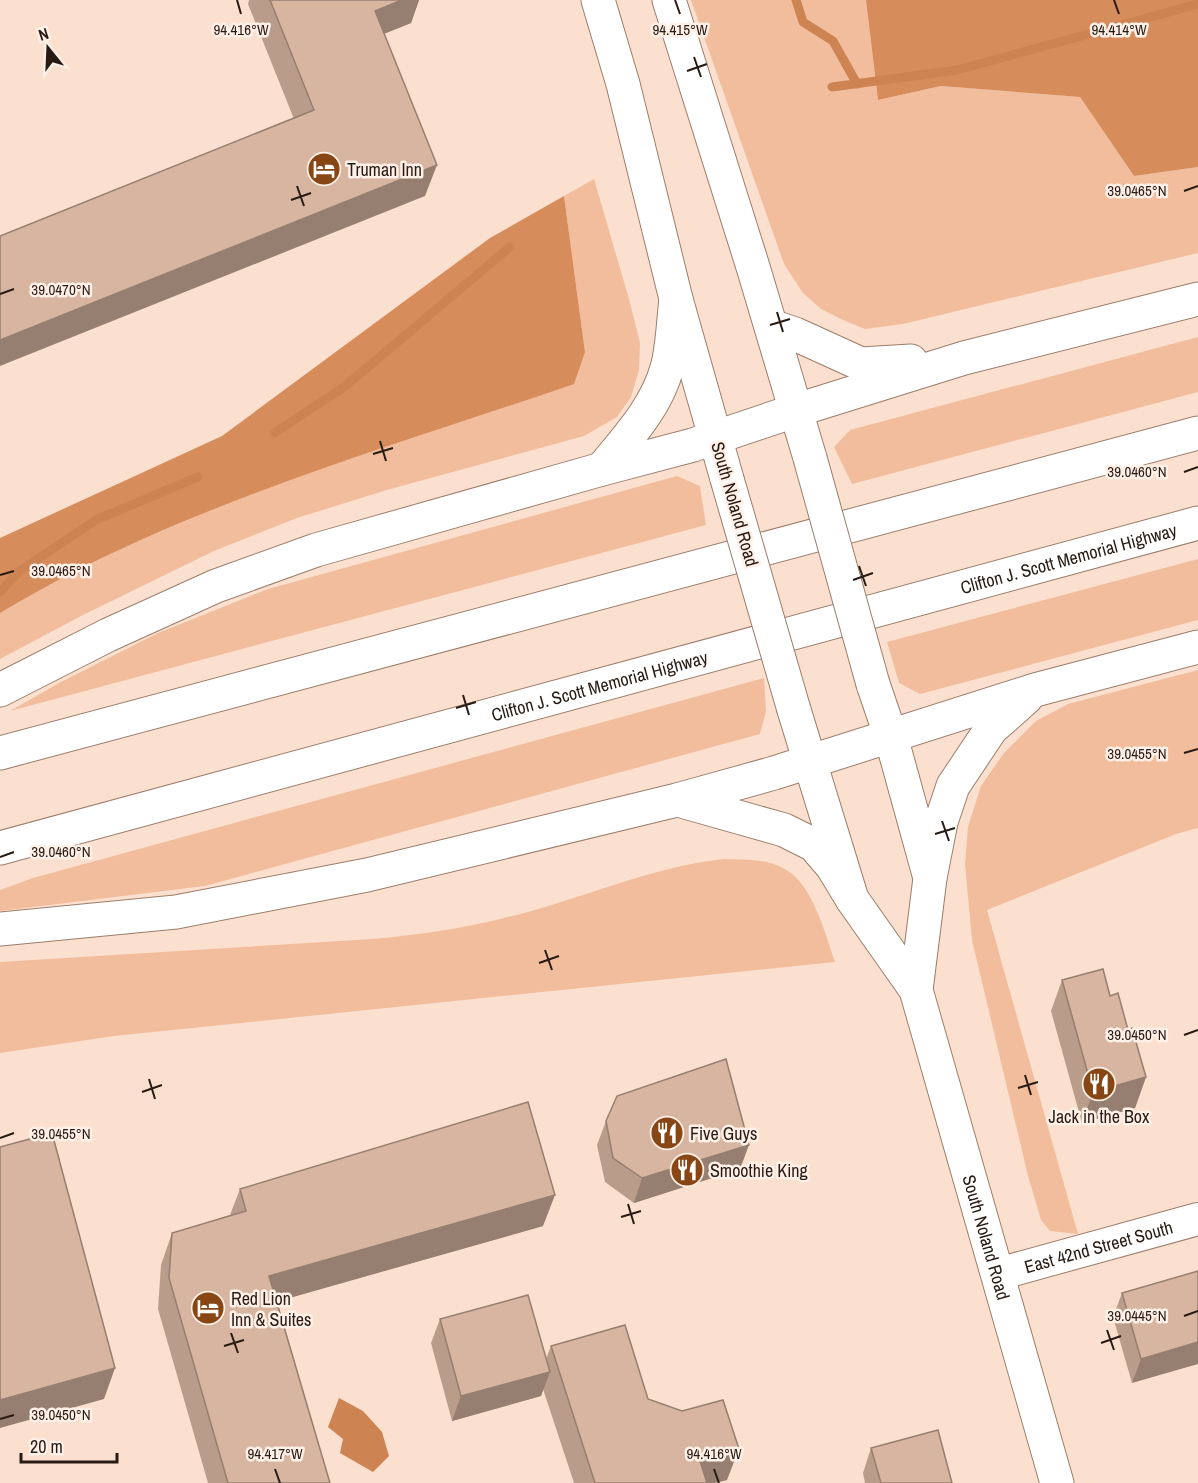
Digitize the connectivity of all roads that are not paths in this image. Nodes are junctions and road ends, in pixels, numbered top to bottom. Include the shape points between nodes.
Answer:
1 (598, 0) edge
2 (669, 0) edge
3 (676, 299) junction
4 (1198, 299) edge
5 (771, 326) junction
6 (964, 358) junction
7 (797, 410) junction
8 (1198, 433) edge
9 (716, 438) junction
10 (602, 469) junction
11 (1198, 523) edge
12 (1198, 647) edge
13 (0, 690) edge
14 (1035, 690) junction
15 (891, 737) junction
16 (0, 753) edge
17 (809, 764) junction
18 (676, 800) junction
19 (0, 848) edge
20 (930, 878) junction
21 (852, 899) junction
22 (0, 929) edge
23 (916, 990) junction
24 (1198, 1219) edge
25 (998, 1274) junction
26 (1057, 1483) edge

1 - 3 main road, South Noland Road
2 - 5 main road, South Noland Road
3 - 9 main road, South Noland Road
3 - 10 main road via 667,368 656,394 648,412
4 - 6 main road
5 - 6 main road via 861,364
5 - 7 main road, South Noland Road
6 - 7 main road
7 - 9 main road
7 - 15 main road, South Noland Road, bridge
8 - 16 main road
9 - 10 main road
9 - 17 main road, South Noland Road, bridge
10 - 13 main road via 316,550 216,586
11 - 19 main road, Clifton J. Scott Memorial Highway
12 - 14 main road
14 - 15 main road
14 - 20 main road via 991,729 953,786
15 - 17 main road
15 - 20 main road, South Noland Road
17 - 18 main road
17 - 21 main road, South Noland Road
18 - 21 main road via 784,830 814,845
18 - 22 main road via 367,875 176,912
20 - 23 main road, South Noland Road
21 - 23 main road, South Noland Road
23 - 25 main road, South Noland Road
24 - 25 street, East 42nd Street South
25 - 26 main road, South Noland Road

